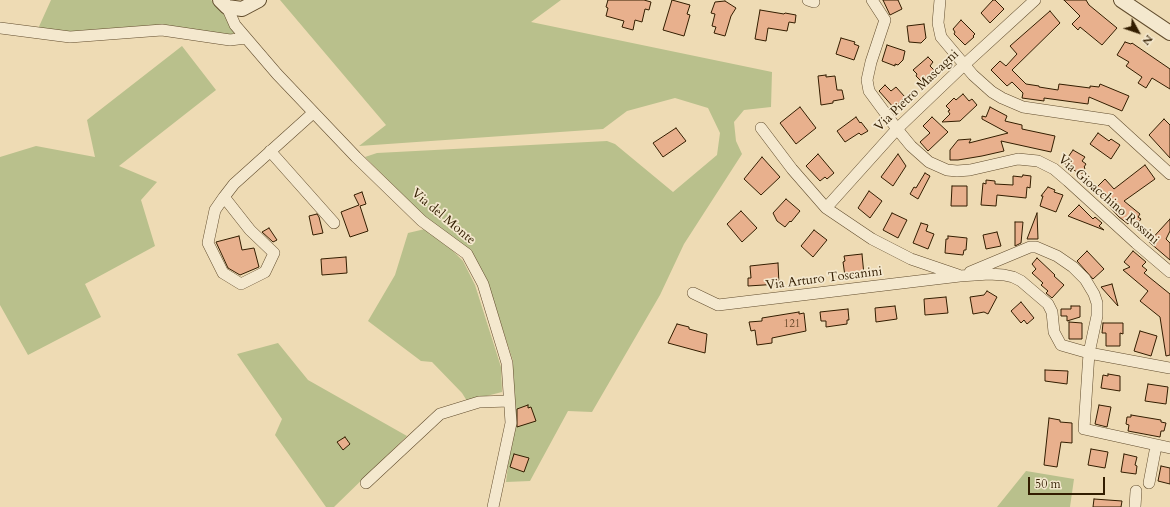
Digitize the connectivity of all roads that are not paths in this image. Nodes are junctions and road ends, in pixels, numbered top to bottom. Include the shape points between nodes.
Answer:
1 (259, 0) edge
2 (872, 0) edge
3 (940, 0) edge
4 (1035, 0) edge
5 (1121, 0) edge
6 (224, 3) edge
7 (0, 28) edge
8 (1170, 33) edge
9 (246, 38) junction
10 (964, 65) junction
11 (313, 113) junction
12 (761, 128) dead end
13 (897, 129) junction
14 (270, 151) junction
15 (1170, 174) edge
16 (224, 197) junction
17 (826, 208) junction
18 (334, 223) dead end
19 (1170, 272) edge
20 (960, 276) junction
21 (693, 293) dead end
22 (1089, 353) junction
23 (1170, 368) edge
24 (509, 401) junction
25 (1156, 446) junction
26 (1170, 448) edge
27 (366, 483) dead end
28 (1149, 483) dead end
29 (1136, 491) dead end
30 (493, 507) edge
31 (1135, 507) edge

1 - 6 street via 242,9
2 - 13 street, Via Gioacchino Rossini via 885,20 871,62 867,80 869,91
3 - 10 street via 938,23 941,37
4 - 10 street, Via Pietro Mascagni
5 - 8 street
6 - 9 street, Via del Monte via 235,26
7 - 9 street via 70,37 162,30 230,40
9 - 11 street, Via del Monte
10 - 13 street, Via Pietro Mascagni
10 - 15 street via 992,92 1013,104 1111,120
11 - 14 street
11 - 24 street, Via del Monte via 422,221 467,254 483,284 507,363
12 - 17 street
13 - 17 street, Via Pietro Mascagni
13 - 19 street, Via Gioacchino Rossini via 929,162 947,170 970,170 1018,159 1038,160 1047,164
14 - 16 street via 234,184
14 - 18 street
16 - 16 street via 215,210 208,243 222,273 241,284 265,272 274,253 250,230
17 - 20 street via 872,239 912,259
20 - 21 street, Via Arturo Toscanini via 718,305
20 - 22 street via 1004,275 1021,281 1051,308 1054,332 1061,344
20 - 22 street via 1030,247 1057,256 1081,275 1097,303 1097,316
22 - 23 street
22 - 25 street via 1084,429
24 - 27 street via 479,402 440,414
24 - 30 street, Via del Monte via 511,423
25 - 26 street
25 - 28 street
29 - 31 street

